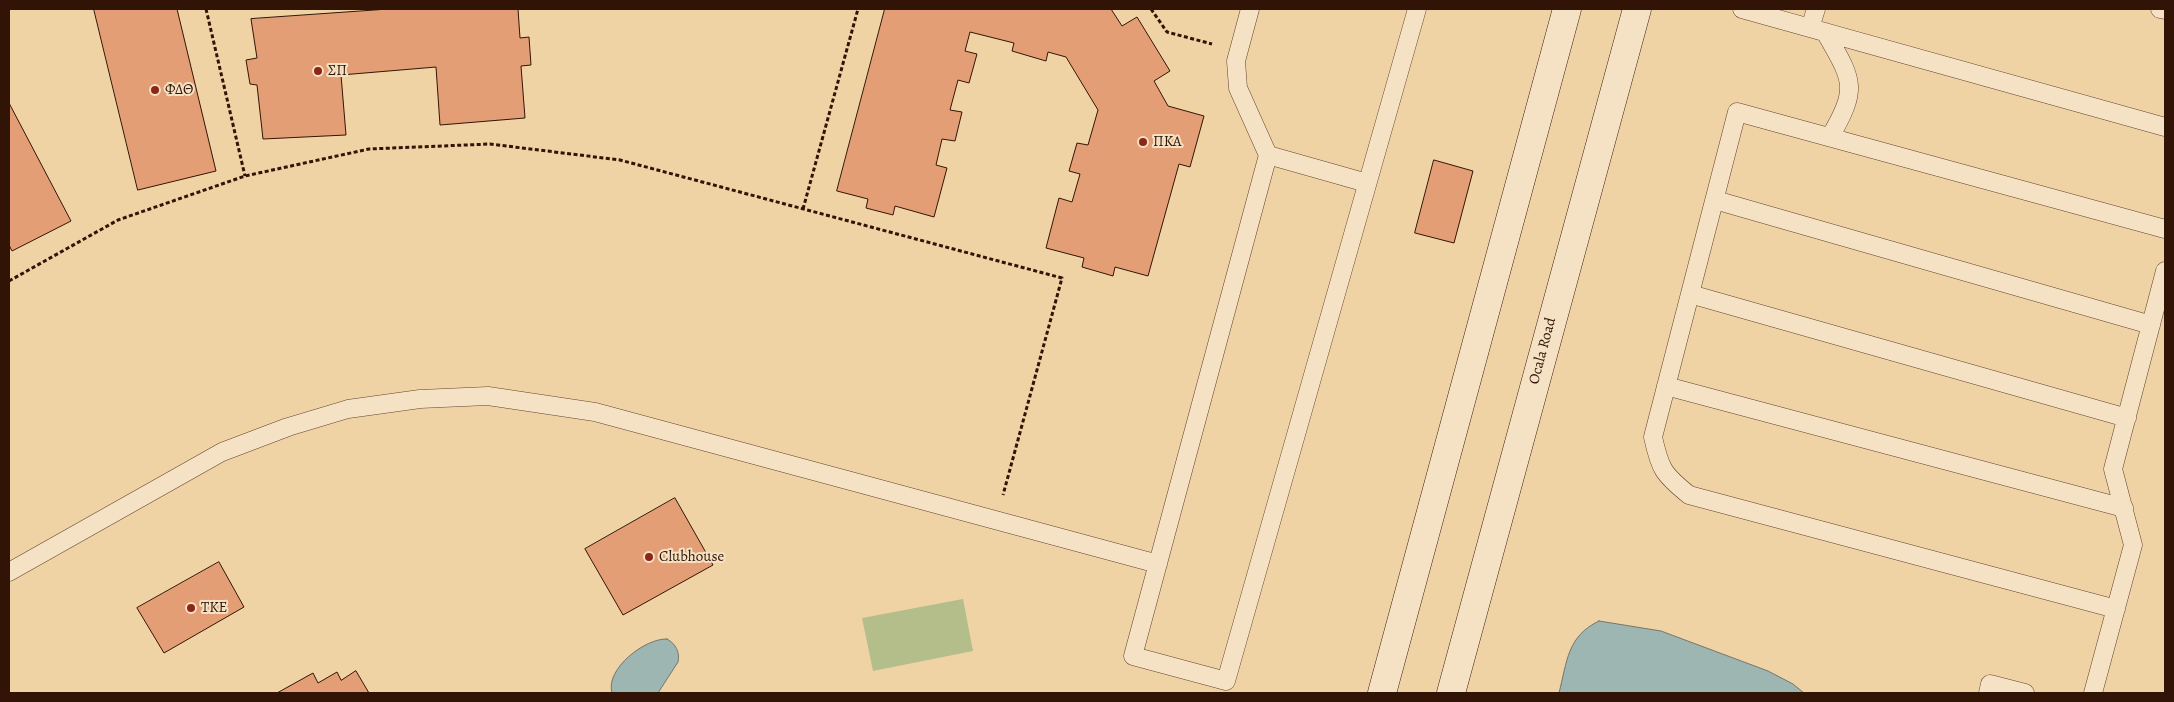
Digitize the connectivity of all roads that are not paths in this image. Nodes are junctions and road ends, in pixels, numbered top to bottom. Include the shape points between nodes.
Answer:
1 (1250, 9) edge
2 (1417, 9) edge
3 (1567, 9) edge
4 (1637, 9) edge
5 (1742, 9) edge
6 (1816, 9) edge
7 (2160, 9) edge
8 (2165, 10) edge
9 (1818, 30) junction
10 (2165, 127) edge
11 (1830, 137) junction
12 (1268, 155) junction
13 (1367, 183) junction
14 (1715, 200) junction
15 (2165, 229) edge
16 (2165, 271) edge
17 (1690, 294) junction
18 (2151, 324) junction
19 (1666, 386) junction
20 (2127, 418) junction
21 (2124, 508) junction
22 (1158, 564) junction
23 (9, 572) edge
24 (2116, 610) junction
25 (1382, 693) edge
26 (1451, 693) edge
27 (1988, 693) edge
28 (2025, 693) edge
29 (2093, 693) edge

1 - 12 lane via 1236,61 1238,88
2 - 13 lane
3 - 25 main road
4 - 26 main road, Ocala Road
5 - 9 lane
6 - 9 lane
7 - 8 lane
9 - 10 lane
9 - 11 lane via 1844,66 1851,96
11 - 14 lane via 1737,112
11 - 15 lane
12 - 13 lane
12 - 22 lane
13 - 22 lane via 1226,681 1133,656
14 - 17 lane
14 - 18 lane
16 - 18 lane
17 - 19 lane
17 - 20 lane
18 - 20 lane
19 - 21 lane
19 - 24 lane via 1653,437 1659,463 1668,478 1689,495
20 - 21 lane via 2114,469
21 - 24 lane via 2133,545
22 - 23 lane via 595,412 488,396 420,399 348,409 288,427 222,452
24 - 29 lane
27 - 28 lane via 1990,684

